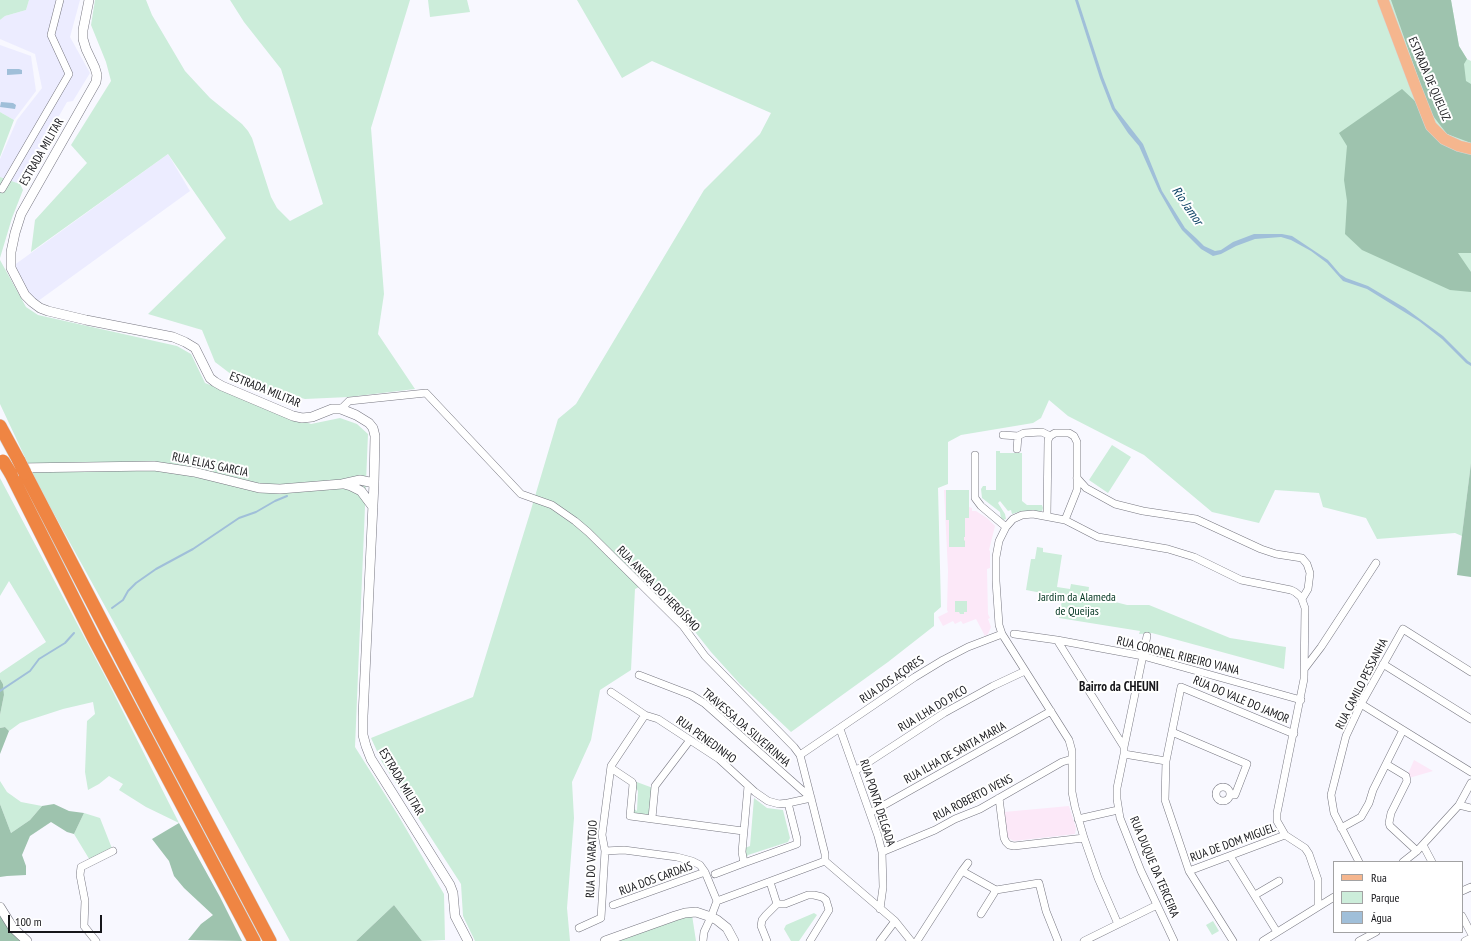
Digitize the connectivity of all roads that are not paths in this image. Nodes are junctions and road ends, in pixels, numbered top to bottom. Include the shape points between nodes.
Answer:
1 (60, 0) edge
2 (90, 0) edge
3 (1383, 0) edge
4 (1471, 149) edge
5 (2, 188) dead end
6 (341, 409) junction
7 (0, 426) edge
8 (1003, 435) dead end
9 (1018, 436) junction
10 (1050, 436) junction
11 (1017, 449) dead end
12 (975, 455) dead end
13 (375, 459) junction
14 (3, 464) edge
15 (1077, 478) junction
16 (349, 483) junction
17 (374, 483) junction
18 (373, 507) junction
19 (1047, 516) junction
20 (1065, 520) junction
21 (1006, 527) junction
22 (1376, 563) dead end
23 (1302, 599) junction
24 (1002, 634) junction
25 (1014, 634) dead end
26 (1147, 636) dead end
27 (1057, 640) junction
28 (1143, 656) junction
29 (1383, 664) junction
30 (1305, 669) junction
31 (1025, 671) junction
32 (1471, 672) edge
33 (639, 676) dead end
34 (611, 692) dead end
35 (1301, 700) junction
36 (1361, 704) junction
37 (1051, 711) junction
38 (645, 715) junction
39 (1471, 719) edge
40 (840, 729) junction
41 (1403, 730) junction
42 (1172, 732) junction
43 (1294, 734) junction
44 (690, 740) junction
45 (1124, 751) junction
46 (800, 756) junction
47 (1072, 759) junction
48 (1166, 761) junction
49 (1386, 764) junction
50 (611, 768) junction
51 (855, 771) junction
52 (1471, 772) edge
53 (1471, 784) edge
54 (748, 786) junction
55 (1230, 795) dead end
56 (811, 798) junction
57 (999, 798) junction
58 (788, 803) junction
59 (1459, 805) junction
60 (1471, 808) edge
61 (1118, 810) junction
62 (870, 813) junction
63 (652, 818) junction
64 (1078, 819) junction
65 (1341, 828) junction
66 (743, 832) junction
67 (1285, 835) junction
68 (1084, 838) junction
69 (1422, 845) junction
70 (113, 851) dead end
71 (605, 851) junction
72 (1417, 851) junction
73 (882, 852) junction
74 (1230, 856) junction
75 (825, 861) junction
76 (1358, 861) edge
77 (1404, 861) edge
78 (1431, 861) edge
79 (744, 863) junction
80 (968, 863) dead end
81 (962, 871) junction
82 (1189, 871) junction
83 (706, 872) junction
84 (715, 874) dead end
85 (1279, 881) dead end
86 (770, 882) junction
87 (996, 890) junction
88 (1255, 896) junction
89 (1333, 898) edge
90 (717, 901) junction
91 (777, 904) junction
92 (613, 905) dead end
93 (1157, 905) junction
94 (1318, 906) junction
95 (0, 907) edge
96 (880, 909) junction
97 (981, 914) dead end
98 (712, 917) junction
99 (1463, 918) edge
100 (895, 921) junction
101 (1118, 924) junction
102 (579, 928) dead end
103 (1277, 932) junction
104 (1374, 933) edge
105 (1471, 933) edge
106 (1471, 938) edge
107 (27, 941) edge
108 (96, 941) edge
109 (254, 941) edge
110 (270, 941) edge
111 (468, 941) edge
112 (605, 941) edge
113 (703, 941) edge
114 (734, 941) edge
115 (767, 941) edge
116 (810, 941) edge
117 (880, 941) edge
118 (911, 941) edge
119 (917, 941) edge
120 (1058, 941) edge
121 (1084, 941) edge
122 (1174, 941) edge
123 (1232, 941) edge
124 (1263, 941) edge
125 (1359, 941) edge
126 (1465, 941) edge

1 - 5 street via 51,35 69,74
2 - 6 street, ESTRADA MILITAR via 83,39 95,68 96,82 21,214 10,260 11,268 25,295 48,311 173,337 185,342 195,348 210,378 215,382 293,416 312,417 332,409
3 - 4 main road, ESTRADA DE QUELUZ via 1432,126 1444,139
6 - 13 street, ESTRADA MILITAR via 360,417 374,428
6 - 46 street, RUA ANGRA DO HEROÍSMO via 349,401 426,393 521,494 552,505 588,532 683,626 705,656 788,739
7 - 110 highway
8 - 9 street
9 - 10 street via 1042,432
9 - 11 street
10 - 15 street via 1055,433 1069,433 1074,436 1077,442
10 - 19 street
12 - 21 street via 976,501
13 - 16 street via 368,471
13 - 17 street, ESTRADA MILITAR
14 - 16 street, RUA ELIAS GARCIA via 154,466 194,472 259,488 280,489
14 - 109 highway
15 - 20 street via 1075,497
15 - 23 street via 1086,488 1115,504 1196,519 1261,549 1302,558 1308,564 1310,572 1308,589
16 - 17 street, RUA ELIAS GARCIA via 366,480
16 - 18 street via 361,491
17 - 18 street, ESTRADA MILITAR
18 - 111 street, ESTRADA MILITAR via 363,716 366,746 371,759 450,885 455,916
19 - 20 street
19 - 21 street via 1022,515 1013,519
20 - 23 street via 1098,537 1182,553 1241,580 1293,590
21 - 24 street via 999,541 996,574 998,622
22 - 30 street
23 - 30 street via 1305,608
24 - 31 street
24 - 40 street, RUA DOS AÇORES via 943,660
25 - 27 street, RUA CORONEL RIBEIRO VIANA
26 - 28 street, RUA DUQUE DA TERCEIRA
27 - 28 street, RUA CORONEL RIBEIRO VIANA
27 - 45 street
28 - 35 street, RUA CORONEL RIBEIRO VIANA
28 - 45 street, RUA DUQUE DA TERCEIRA
29 - 32 street, RUA CAMILO PESSANHA via 1403,629
29 - 36 street, RUA CAMILO PESSANHA
29 - 39 street
30 - 35 street
31 - 37 street
31 - 51 street, RUA ILHA DO PICO via 944,714
33 - 56 street, TRAVESSA DA SILVEIRINHA via 691,695 704,703
34 - 38 street, RUA PENEDINHO
35 - 43 street
36 - 41 street
36 - 65 street, RUA CAMILO PESSANHA via 1346,736 1332,795 1334,813
37 - 47 street via 1069,740
37 - 62 street, RUA ILHA DE SANTA MARIA
38 - 44 street, RUA PENEDINHO via 658,719
38 - 50 street, RUA DO VARATOJO
40 - 46 street, RUA DOS AÇORES
40 - 51 street, RUA PONTA DELGADA
41 - 49 street
41 - 52 street
42 - 43 street, RUA DO VALE DO JAMOR via 1181,687
42 - 48 street
42 - 55 street via 1247,764 1235,795
43 - 67 street via 1277,813 1277,821
44 - 54 street, RUA PENEDINHO via 719,759
44 - 63 street via 655,786
45 - 48 street
45 - 61 street, RUA DUQUE DA TERCEIRA via 1117,788
46 - 56 street, RUA ANGRA DO HEROÍSMO
47 - 57 street, RUA ROBERTO IVENS via 1062,762
47 - 64 street via 1072,792
48 - 82 street via 1165,800
49 - 65 street via 1361,817
49 - 72 street via 1406,776 1407,781 1391,813 1390,826
50 - 63 street via 633,784 630,816
50 - 71 street, RUA DO VARATOJO via 602,834
51 - 62 street, RUA PONTA DELGADA
53 - 59 street
54 - 58 street, RUA PENEDINHO via 768,801
54 - 66 street
56 - 58 street, RUA PENEDINHO
56 - 75 street, RUA ANGRA DO HEROÍSMO
57 - 68 street via 1004,838 1009,845
57 - 73 street, RUA ROBERTO IVENS via 935,830
58 - 79 street via 797,844
59 - 60 street
59 - 69 street
61 - 64 street
61 - 93 street, RUA DUQUE DA TERCEIRA via 1133,853
62 - 73 street, RUA PONTA DELGADA
63 - 66 street
64 - 68 street
65 - 76 street, RUA CAMILO PESSANHA
66 - 79 street
67 - 74 street, RUA DE DOM MIGUEL
67 - 94 street via 1305,848 1308,854 1318,880
68 - 101 street
69 - 72 street
69 - 78 street
70 - 108 street via 81,867 85,901 84,926
71 - 83 street via 624,850 677,857 700,865
71 - 102 street, RUA DO VARATOJO via 601,918
72 - 77 street
73 - 96 street, RUA PONTA DELGADA via 883,887
74 - 82 street, RUA DE DOM MIGUEL
74 - 88 street
75 - 86 street
75 - 96 street
79 - 84 street
80 - 81 street
81 - 87 street
81 - 119 street
82 - 123 street
83 - 90 street
83 - 92 street, RUA DOS CARDAIS
85 - 88 street
86 - 90 street
86 - 91 street
87 - 97 street
87 - 120 street via 1039,883 1046,911
88 - 103 street
89 - 94 street
90 - 98 street
91 - 115 street via 762,920 762,930
91 - 116 street via 785,904 811,895 826,900 829,910
93 - 101 street
93 - 122 street, RUA DUQUE DA TERCEIRA
94 - 103 street
95 - 107 street via 13,928
96 - 100 street
98 - 112 street via 696,912 685,913
98 - 113 street via 704,932
98 - 114 street via 727,928
99 - 105 street
100 - 117 street
100 - 118 street
101 - 121 street
103 - 124 street
104 - 125 street
106 - 126 street

